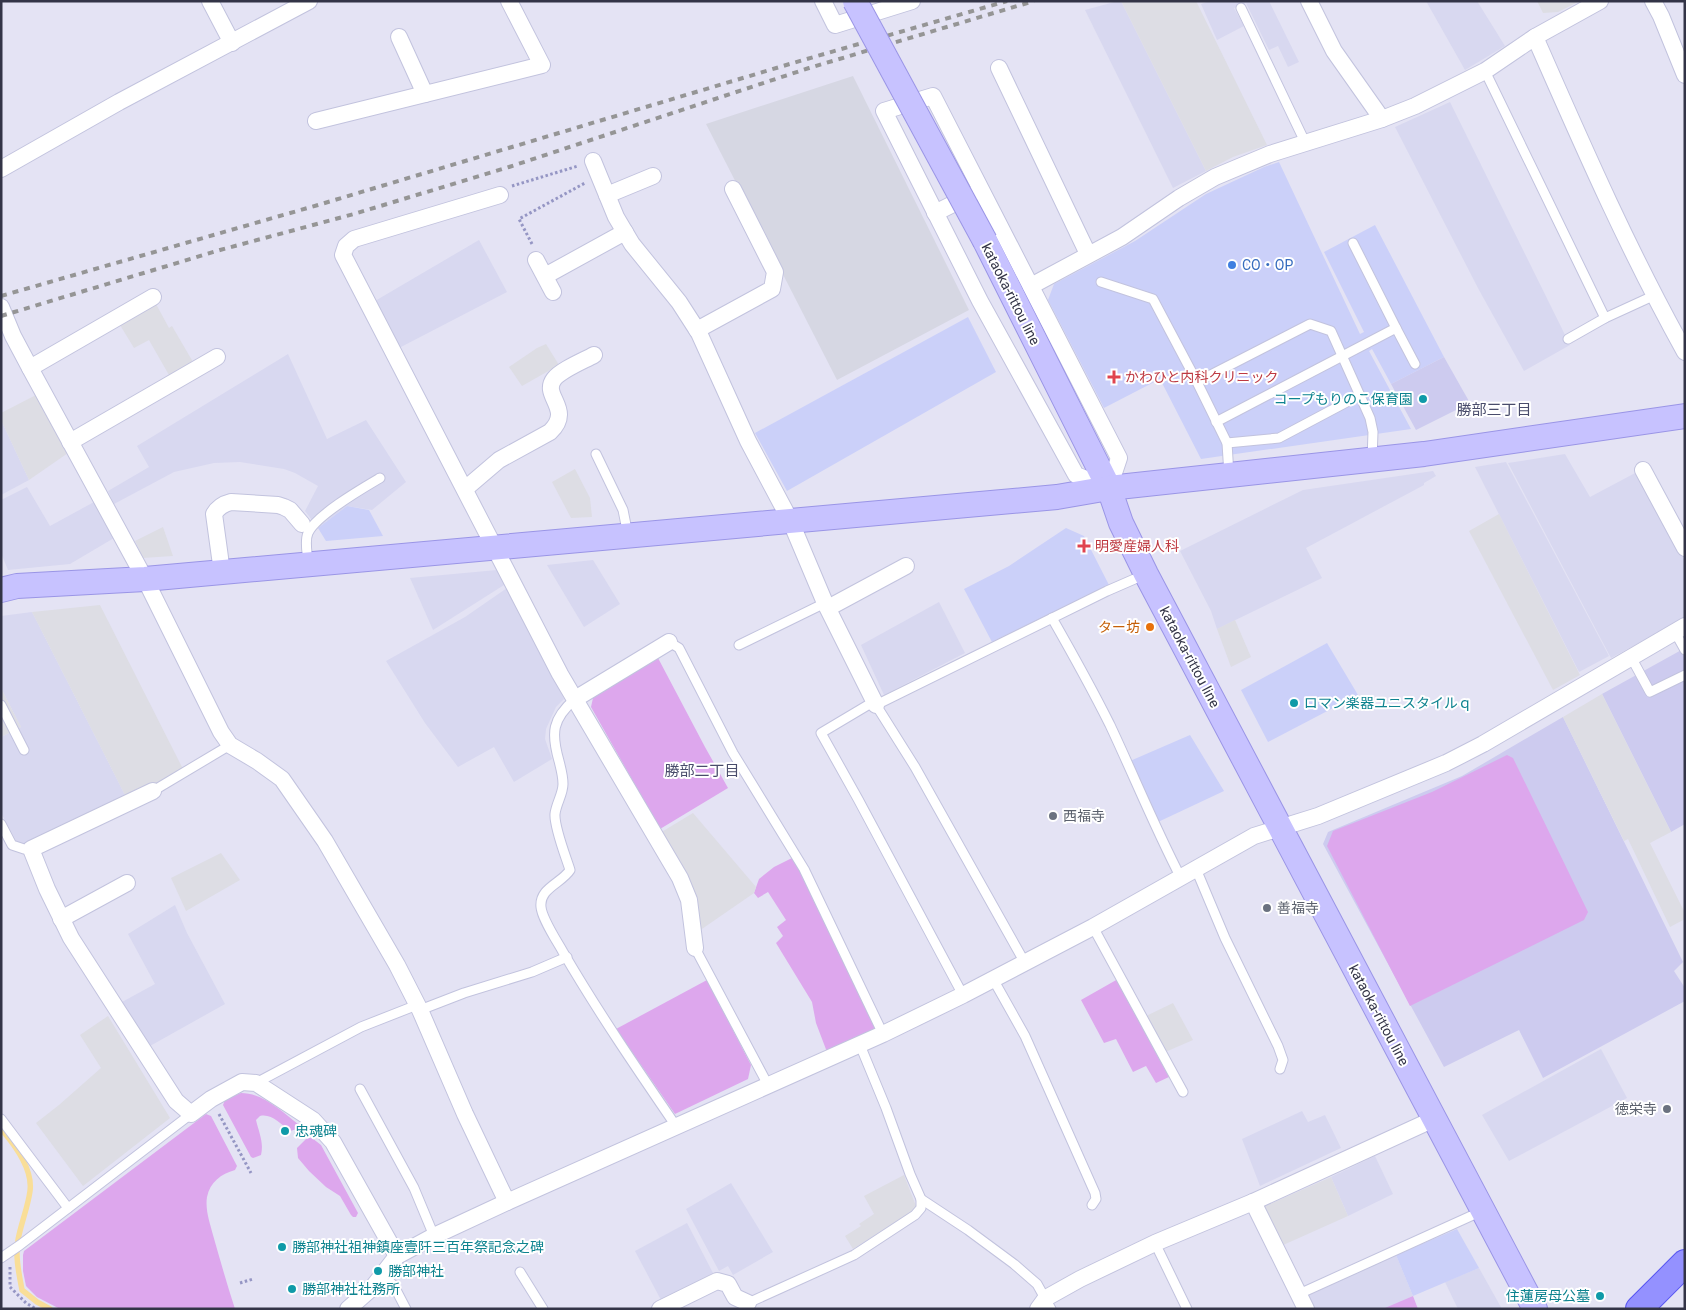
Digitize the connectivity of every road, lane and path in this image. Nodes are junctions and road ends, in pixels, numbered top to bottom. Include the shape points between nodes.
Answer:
1 (210, 1) edge
2 (309, 1) edge
3 (509, 1) edge
4 (823, 1) edge
5 (854, 1) edge
6 (912, 1) edge
7 (1309, 1) edge
8 (1600, 1) edge
9 (1653, 1) edge
10 (882, 5) edge
11 (1241, 8) dead end
12 (399, 37) dead end
13 (1535, 37) junction
14 (232, 43) junction
15 (999, 68) dead end
16 (1485, 71) junction
17 (1685, 75) edge
18 (425, 94) junction
19 (1382, 119) junction
20 (316, 121) dead end
21 (1305, 142) junction
22 (596, 168) junction
23 (1, 169) edge
24 (653, 176) dead end
25 (733, 189) dead end
26 (982, 189) junction
27 (500, 195) joint
28 (607, 195) junction
29 (935, 213) junction
30 (625, 232) junction
31 (1353, 243) dead end
32 (1088, 254) junction
33 (536, 260) joint
34 (544, 276) junction
35 (1101, 282) dead end
36 (1031, 286) junction
37 (553, 292) dead end
38 (1653, 296) junction
39 (153, 297) dead end
40 (1, 308) edge
41 (1605, 318) junction
42 (1396, 328) junction
43 (697, 330) junction
44 (7, 337) edge
45 (1568, 339) dead end
46 (1685, 352) edge
47 (594, 354) dead end
48 (1342, 356) junction
49 (217, 357) dead end
50 (1415, 364) dead end
51 (30, 368) junction
52 (1196, 382) junction
53 (1360, 395) junction
54 (1685, 416) edge
55 (1216, 422) junction
56 (70, 442) junction
57 (1227, 443) junction
58 (596, 454) dead end
59 (1372, 460) junction
60 (1643, 470) dead end
61 (1229, 475) junction
62 (380, 478) dead end
63 (1109, 488) junction
64 (465, 489) junction
65 (790, 520) junction
66 (302, 524) dead end
67 (628, 535) junction
68 (495, 548) junction
69 (1685, 548) edge
70 (308, 564) junction
71 (906, 566) dead end
72 (222, 572) junction
73 (1146, 574) junction
74 (145, 579) junction
75 (1, 590) edge
76 (827, 605) junction
77 (1052, 618) junction
78 (1680, 629) edge
79 (669, 642) joint
80 (738, 645) dead end
81 (1685, 650) edge
82 (1632, 657) junction
83 (1685, 675) edge
84 (575, 699) junction
85 (1, 705) edge
86 (876, 705) junction
87 (230, 745) junction
88 (24, 750) dead end
89 (153, 791) joint
90 (1, 824) edge
91 (1280, 828) junction
92 (31, 849) junction
93 (1196, 869) junction
94 (1181, 878) junction
95 (127, 883) dead end
96 (61, 919) junction
97 (1093, 927) junction
98 (695, 948) joint
99 (567, 957) junction
100 (1025, 962) junction
101 (993, 979) junction
102 (963, 995) junction
103 (418, 1007) junction
104 (883, 1034) junction
105 (860, 1045) junction
106 (1280, 1069) dead end
107 (256, 1083) junction
108 (768, 1086) junction
109 (360, 1089) dead end
110 (1183, 1092) dead end
111 (211, 1099) junction
112 (191, 1114) junction
113 (1, 1119) edge
114 (1434, 1119) junction
115 (676, 1126) junction
116 (250, 1173) dead end
117 (921, 1199) junction
118 (507, 1202) junction
119 (1253, 1202) junction
120 (1092, 1205) dead end
121 (68, 1208) junction
122 (1482, 1211) junction
123 (434, 1236) junction
124 (1155, 1243) junction
125 (10, 1252) edge
126 (397, 1256) junction
127 (1685, 1263) edge
128 (520, 1272) dead end
129 (382, 1274) junction
130 (253, 1279) dead end
131 (240, 1283) dead end
132 (1298, 1294) junction
133 (748, 1303) joint
134 (1045, 1305) edge
135 (36, 1309) edge
136 (348, 1309) edge
137 (406, 1309) edge
138 (543, 1309) edge
139 (660, 1309) edge
140 (1187, 1309) edge
141 (1306, 1309) edge
142 (1535, 1309) edge
143 (1638, 1309) edge

1 - 14 street
2 - 14 street
3 - 18 street via 542,65
4 - 10 street via 835,25
5 - 63 street, kataoka-rittou line, bridge via 985,241
6 - 10 street
7 - 19 street via 1334,51
8 - 13 street
9 - 17 street
11 - 21 lane
12 - 18 street
13 - 16 street
13 - 38 street
14 - 23 street
15 - 32 street
16 - 19 street
16 - 41 lane
18 - 20 street
19 - 21 street
21 - 32 street via 1215,177 1122,237
22 - 27 path via 500,190
22 - 28 street
22 - 33 path via 519,219 538,255
24 - 28 street
25 - 43 street via 775,272 772,290
26 - 29 street
26 - 29 street via 934,96 884,112
26 - 36 street
27 - 64 street via 354,239 346,246 344,256
28 - 30 street
29 - 63 street via 1076,475
30 - 34 street
30 - 43 street
31 - 42 lane
32 - 36 street
33 - 34 street
34 - 37 street
35 - 52 lane via 1154,299
36 - 63 street via 1119,458
38 - 41 lane
38 - 46 street
39 - 51 street
40 - 44 street
41 - 45 lane
42 - 48 lane
42 - 50 lane
43 - 65 street via 748,442
44 - 51 street
47 - 64 street via 552,381 551,388 560,412 556,426 499,460
48 - 52 lane via 1331,331 1310,324
48 - 53 lane
48 - 55 lane
49 - 56 street
51 - 56 street
52 - 55 lane
53 - 57 lane via 1279,438
53 - 59 lane via 1373,432
54 - 59 street
55 - 57 lane
56 - 74 street
57 - 61 lane
58 - 67 lane via 623,510
59 - 61 street
60 - 69 street
61 - 63 street
62 - 70 lane via 342,501 309,531 306,540
63 - 65 street via 1056,497
63 - 73 street, kataoka-rittou line
64 - 68 street
65 - 67 street
65 - 76 street
66 - 72 street via 290,510 278,505 225,503 214,514
67 - 68 street
68 - 70 street
68 - 84 street
70 - 72 street
71 - 76 street
72 - 74 street
73 - 77 lane
73 - 91 street, kataoka-rittou line
74 - 75 street via 17,586
74 - 87 street
76 - 80 lane
76 - 86 street
77 - 86 lane
77 - 94 lane via 1109,724
78 - 81 lane
78 - 82 street
79 - 84 street
79 - 104 lane via 679,648 733,753 804,869
82 - 83 lane via 1650,692
82 - 91 street via 1446,763 1318,816
84 - 98 street via 680,878 689,900
84 - 99 lane via 557,718 554,730 554,745 563,775 555,822 570,870 549,888 542,898 541,908
85 - 88 lane
86 - 100 lane via 915,767
86 - 102 lane via 868,705 821,733
87 - 89 lane
87 - 103 street via 282,779 325,841
89 - 92 street
90 - 92 lane via 12,845
91 - 93 street via 1254,836
91 - 114 street, kataoka-rittou line
92 - 96 street
93 - 94 street
93 - 106 lane via 1225,938 1278,1046 1283,1060
94 - 97 street
95 - 96 street
96 - 112 street via 176,1101
97 - 100 street
97 - 110 lane
98 - 108 lane
99 - 103 lane via 532,972
99 - 115 lane via 614,1035
100 - 101 street
101 - 102 street
101 - 120 lane via 1025,1036 1095,1192 1096,1200
102 - 104 street
103 - 107 lane via 361,1027
103 - 118 street
104 - 105 street
105 - 108 street
105 - 117 lane
107 - 111 street via 242,1082
107 - 126 street via 313,1120 333,1142
108 - 115 street
109 - 123 lane via 414,1188
111 - 112 street
111 - 116 path
112 - 121 lane
113 - 121 lane
114 - 119 street
114 - 122 street, kataoka-rittou line
115 - 118 street
117 - 133 lane via 921,1208 915,1215 854,1255
117 - 134 lane via 1014,1264 1037,1284
118 - 123 street
119 - 124 street
119 - 132 street
121 - 125 lane
122 - 132 lane
122 - 142 street, kataoka-rittou line
123 - 126 street
124 - 134 street
124 - 140 lane
125 - 135 path via 10,1287 26,1304
126 - 129 street
127 - 143 main road
128 - 138 lane
129 - 136 street via 374,1287
129 - 137 lane via 394,1286
130 - 131 path
132 - 141 street
133 - 139 street via 736,1297 728,1284 717,1281

